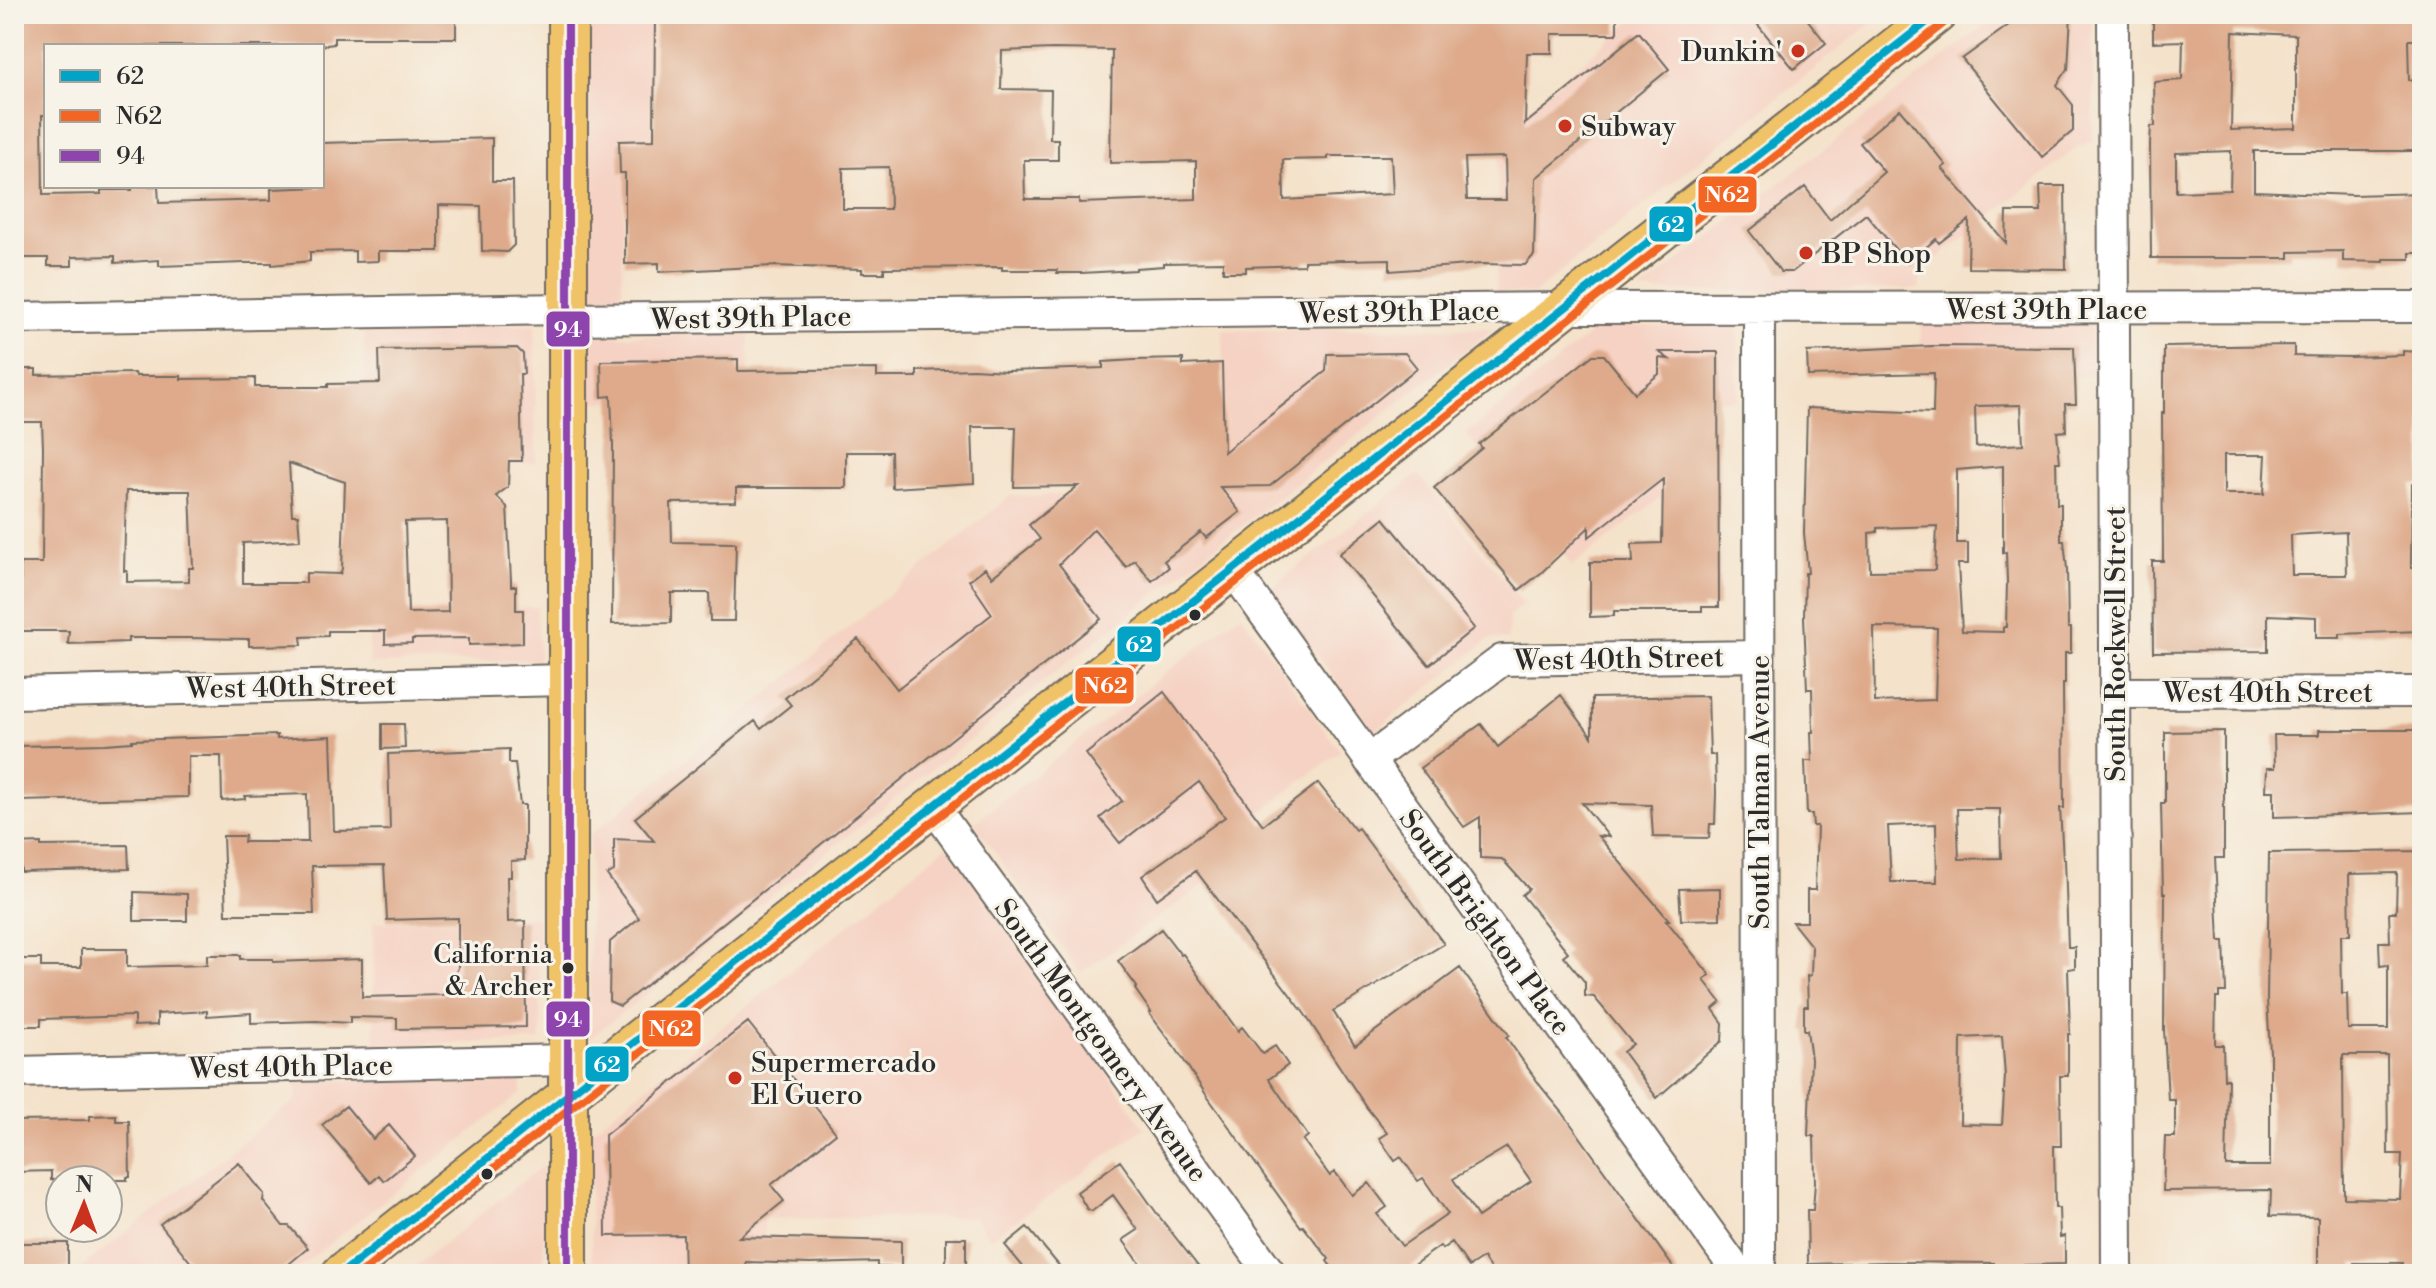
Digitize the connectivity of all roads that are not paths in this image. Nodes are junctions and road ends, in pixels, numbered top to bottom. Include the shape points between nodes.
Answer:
1 (568, 14) edge
2 (1937, 14) edge
3 (2113, 14) edge
4 (2422, 307) edge
5 (1564, 308) junction
6 (1759, 309) junction
7 (2114, 309) junction
8 (568, 314) junction
9 (14, 318) edge
10 (1233, 570) junction
11 (1759, 656) junction
12 (568, 680) junction
13 (2422, 692) edge
14 (14, 693) edge
15 (2115, 693) junction
16 (1369, 760) junction
17 (933, 806) junction
18 (14, 1072) edge
19 (568, 1077) junction
20 (341, 1274) edge
21 (568, 1274) edge
22 (1271, 1274) edge
23 (1739, 1274) edge
24 (1760, 1274) edge
25 (2117, 1274) edge

1 - 8 main road
2 - 5 main road
3 - 7 street, South Rockwell Street
4 - 7 street, West 39th Place
5 - 6 street, West 39th Place
5 - 8 street, West 39th Place
5 - 10 main road
6 - 7 street, West 39th Place
6 - 11 street, South Talman Avenue
7 - 15 street, South Rockwell Street
8 - 9 street, West 39th Place
8 - 12 main road
10 - 16 street, South Brighton Place
10 - 17 main road
11 - 16 street, West 40th Street via 1502,660
11 - 24 street, South Talman Avenue
12 - 14 street, West 40th Street
12 - 19 main road
13 - 15 street, West 40th Street
15 - 25 street, South Rockwell Street
16 - 23 street, South Brighton Place
17 - 19 main road
17 - 22 street, South Montgomery Avenue
18 - 19 street, West 40th Place
19 - 20 main road
19 - 21 main road

